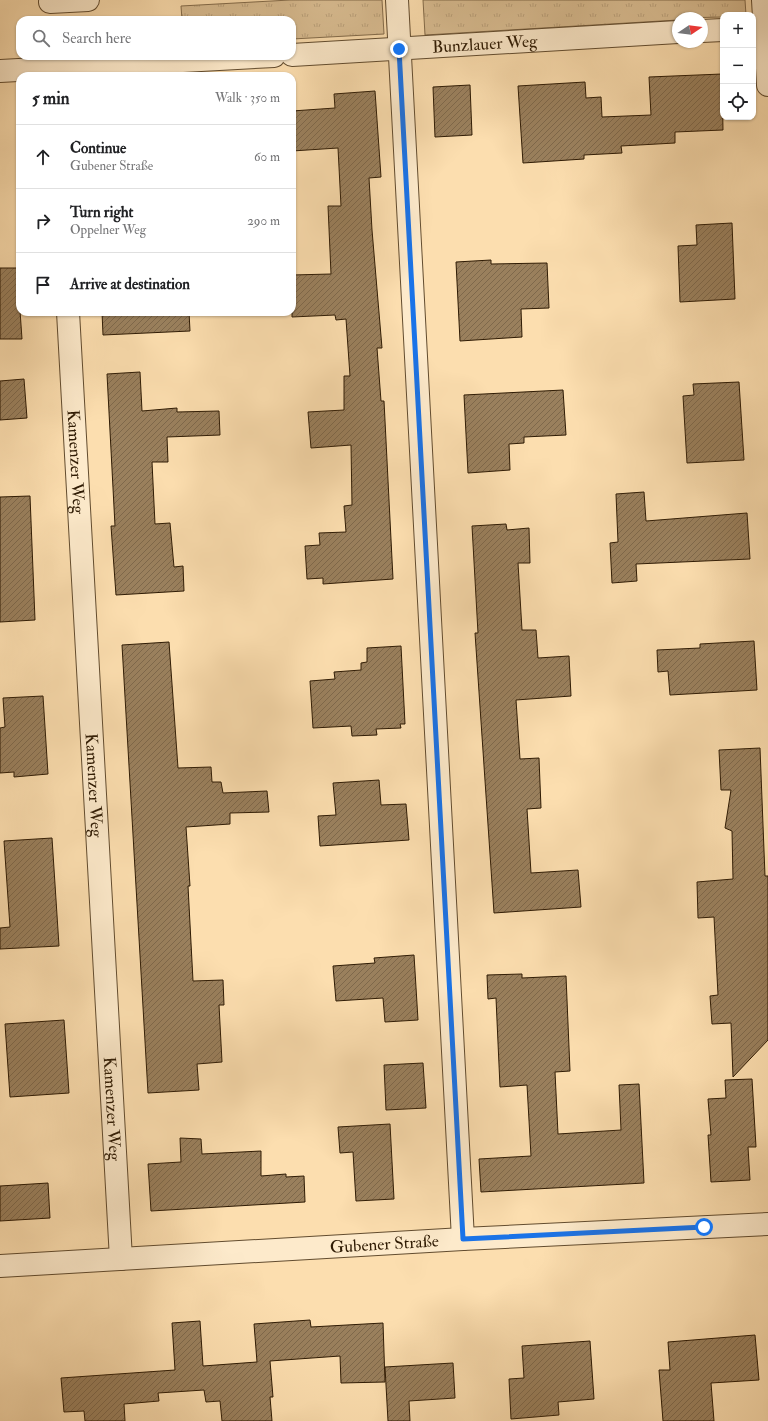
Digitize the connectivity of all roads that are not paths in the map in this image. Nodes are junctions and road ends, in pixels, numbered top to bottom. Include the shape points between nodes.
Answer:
1 (88, 0) edge
2 (397, 0) edge
3 (763, 0) edge
4 (51, 7) edge
5 (759, 27) edge
6 (720, 30) edge
7 (708, 31) edge
8 (672, 32) edge
9 (399, 49) junction
10 (296, 55) edge
11 (194, 60) edge
12 (54, 67) edge
13 (0, 71) edge
14 (768, 85) edge
15 (68, 316) edge
16 (768, 1224) edge
17 (463, 1239) junction
18 (121, 1259) junction
19 (0, 1266) edge

1 - 4 street
2 - 9 street
3 - 5 street
5 - 14 street
6 - 7 street
8 - 9 street, Bunzlauer Weg
9 - 10 street, Bunzlauer Weg
9 - 17 street
11 - 12 street
12 - 13 street
15 - 18 street, Kamenzer Weg
16 - 17 street, Gubener Straße
17 - 18 street, Gubener Straße
18 - 19 street, Gubener Straße

